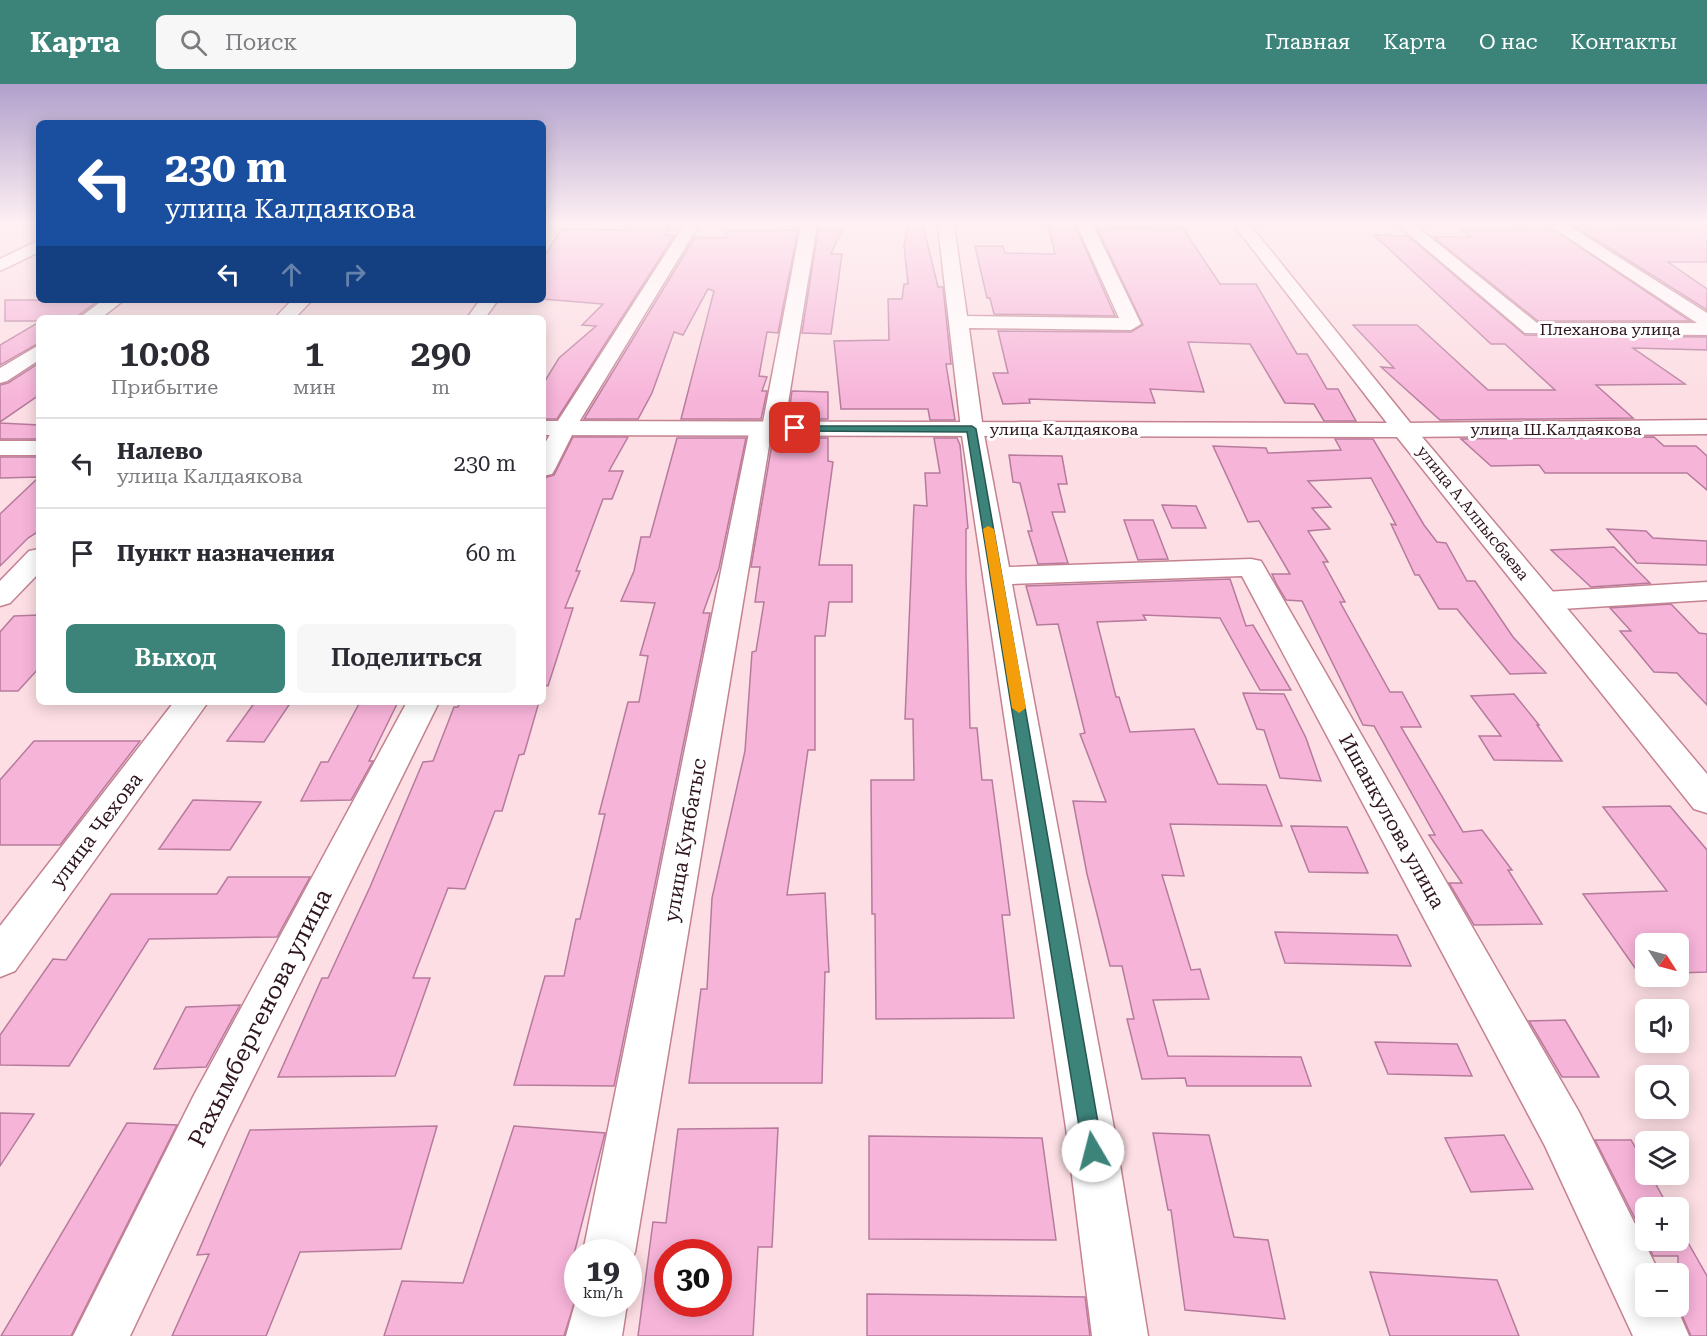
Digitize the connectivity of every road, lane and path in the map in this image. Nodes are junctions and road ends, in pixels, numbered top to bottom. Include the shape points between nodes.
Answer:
1 (652, 283) edge
2 (797, 283) edge
3 (953, 283) edge
4 (1112, 283) edge
5 (1287, 283) edge
6 (1476, 283) edge
7 (1648, 283) edge
8 (110, 303) edge
9 (300, 303) edge
10 (92, 315) edge
11 (287, 315) edge
12 (1707, 321) edge
13 (958, 322) junction
14 (1707, 329) edge
15 (36, 353) edge
16 (0, 377) edge
17 (554, 427) edge
18 (767, 428) junction
19 (1707, 428) edge
20 (972, 429) junction
21 (1404, 430) junction
22 (0, 448) edge
23 (36, 448) edge
24 (546, 458) edge
25 (36, 560) edge
26 (996, 576) junction
27 (1707, 591) edge
28 (0, 597) edge
29 (1545, 602) junction
30 (190, 705) edge
31 (421, 705) edge
32 (1707, 799) edge
33 (0, 958) edge
34 (611, 1239) edge
35 (1635, 1282) edge
36 (598, 1317) edge
37 (1652, 1317) edge
38 (101, 1336) edge
39 (594, 1336) edge
40 (1120, 1336) edge
41 (1661, 1336) edge

1 - 17 street
2 - 18 street, улица Кунбатыс
3 - 13 street
4 - 13 street via 1131,324
5 - 21 street, улица А.Алпысбаева
6 - 14 street, Плеханова улица via 1532,329
7 - 12 street
8 - 10 street
9 - 11 street
13 - 20 street
15 - 16 street
17 - 18 street, улица Калдаякова
17 - 24 street
18 - 20 street, улица Калдаякова
18 - 34 street, улица Кунбатыс
19 - 21 street, улица Ш.Калдаякова
20 - 21 street, улица Калдаякова
20 - 26 street
21 - 29 street, улица А.Алпысбаева
22 - 23 street
25 - 28 street
26 - 35 street, Ишанкулова улица via 1251,567 1562,1129
26 - 40 street via 1090,1128
27 - 29 street
29 - 32 street, улица А.Алпысбаева
30 - 33 street, улица Чехова
31 - 38 street, Рахымбергенова улица via 211,1112
36 - 39 street
37 - 41 street, Ишанкулова улица

